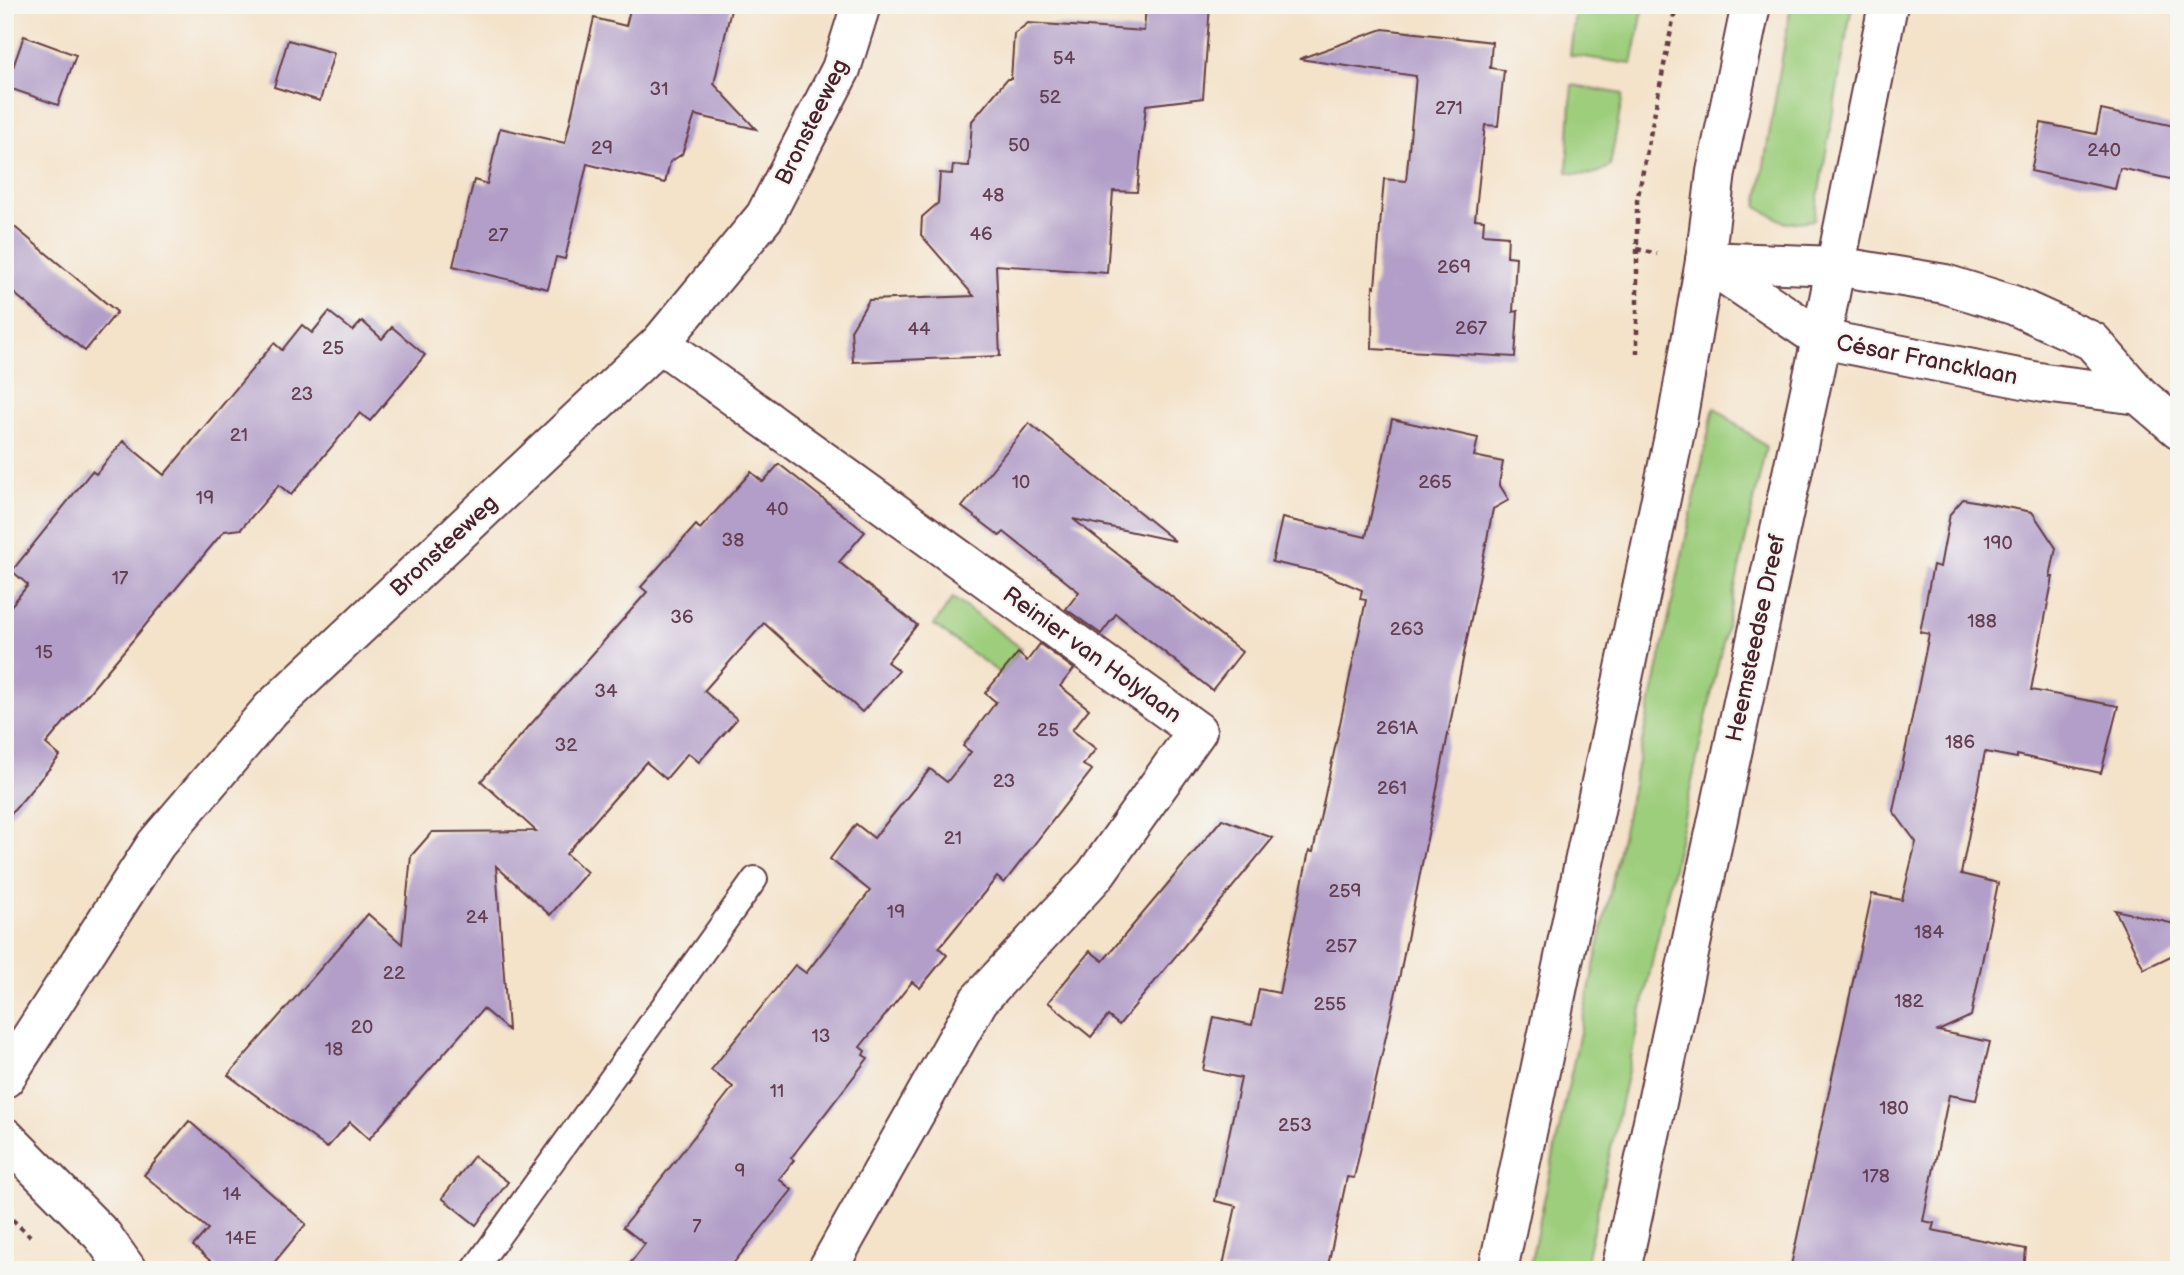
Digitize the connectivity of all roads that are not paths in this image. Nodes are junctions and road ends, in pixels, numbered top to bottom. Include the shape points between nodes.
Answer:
1 (861, 5) edge
2 (1751, 5) edge
3 (1888, 5) edge
4 (1705, 261) junction
5 (1836, 266) junction
6 (1821, 339) junction
7 (660, 342) junction
8 (2139, 395) junction
9 (2179, 429) edge
10 (755, 879) dead end
11 (5, 1078) edge
12 (5, 1137) edge
13 (127, 1270) edge
14 (474, 1270) edge
15 (827, 1270) edge
16 (1498, 1270) edge
17 (1621, 1270) edge

1 - 7 main road, Bronsteeweg via 841,69 765,216
2 - 4 main road via 1716,172
3 - 5 main road, Heemsteedse Dreef
4 - 5 main road
4 - 6 main road, César Francklaan
4 - 16 main road via 1673,440
5 - 6 main road, Heemsteedse Dreef
5 - 8 main road via 1945,284 2013,305 2092,341
6 - 8 main road, César Francklaan via 2044,383
6 - 17 main road, Heemsteedse Dreef
7 - 11 main road, Bronsteeweg via 271,709 156,845
7 - 15 main road, Reinier van Holylaan via 1197,731 1095,875 979,1000
8 - 9 main road
10 - 14 lane
12 - 13 main road via 103,1236

